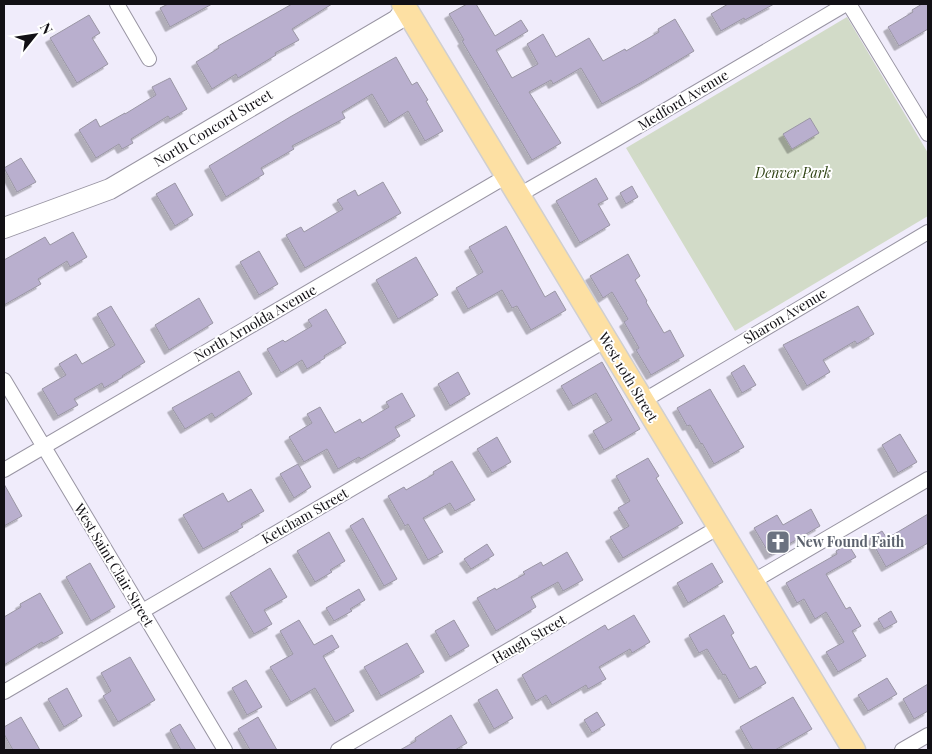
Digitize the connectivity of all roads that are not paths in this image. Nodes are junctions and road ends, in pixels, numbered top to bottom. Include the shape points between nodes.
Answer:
1 (116, 4) edge
2 (847, 4) edge
3 (404, 5) edge
4 (149, 60) dead end
5 (928, 134) edge
6 (513, 186) junction
7 (4, 228) edge
8 (928, 232) edge
9 (606, 340) junction
10 (4, 380) edge
11 (643, 401) junction
12 (44, 447) junction
13 (4, 470) edge
14 (928, 479) edge
15 (719, 528) junction
16 (752, 582) junction
17 (142, 612) junction
18 (4, 692) edge
19 (928, 735) edge
20 (225, 750) edge
21 (338, 750) edge
22 (854, 750) edge
23 (902, 750) edge

1 - 4 street
2 - 5 street
2 - 6 street, Medford Avenue via 615,140
3 - 6 main road, West 10th Street
3 - 7 main road, North Concord Street via 396,20 110,189
6 - 9 main road, West 10th Street
6 - 12 street, North Arnolda Avenue
8 - 11 street, Sharon Avenue
9 - 11 main road, West 10th Street
9 - 17 street, Ketcham Street
10 - 12 street, West Saint Clair Street
11 - 15 main road, West 10th Street
12 - 13 street, North Arnolda Avenue
12 - 17 street, West Saint Clair Street
14 - 16 street
15 - 16 main road, West 10th Street
15 - 21 street, Haugh Street
16 - 22 main road, West 10th Street
17 - 18 street, Ketcham Street
17 - 20 street, West Saint Clair Street
19 - 23 street

